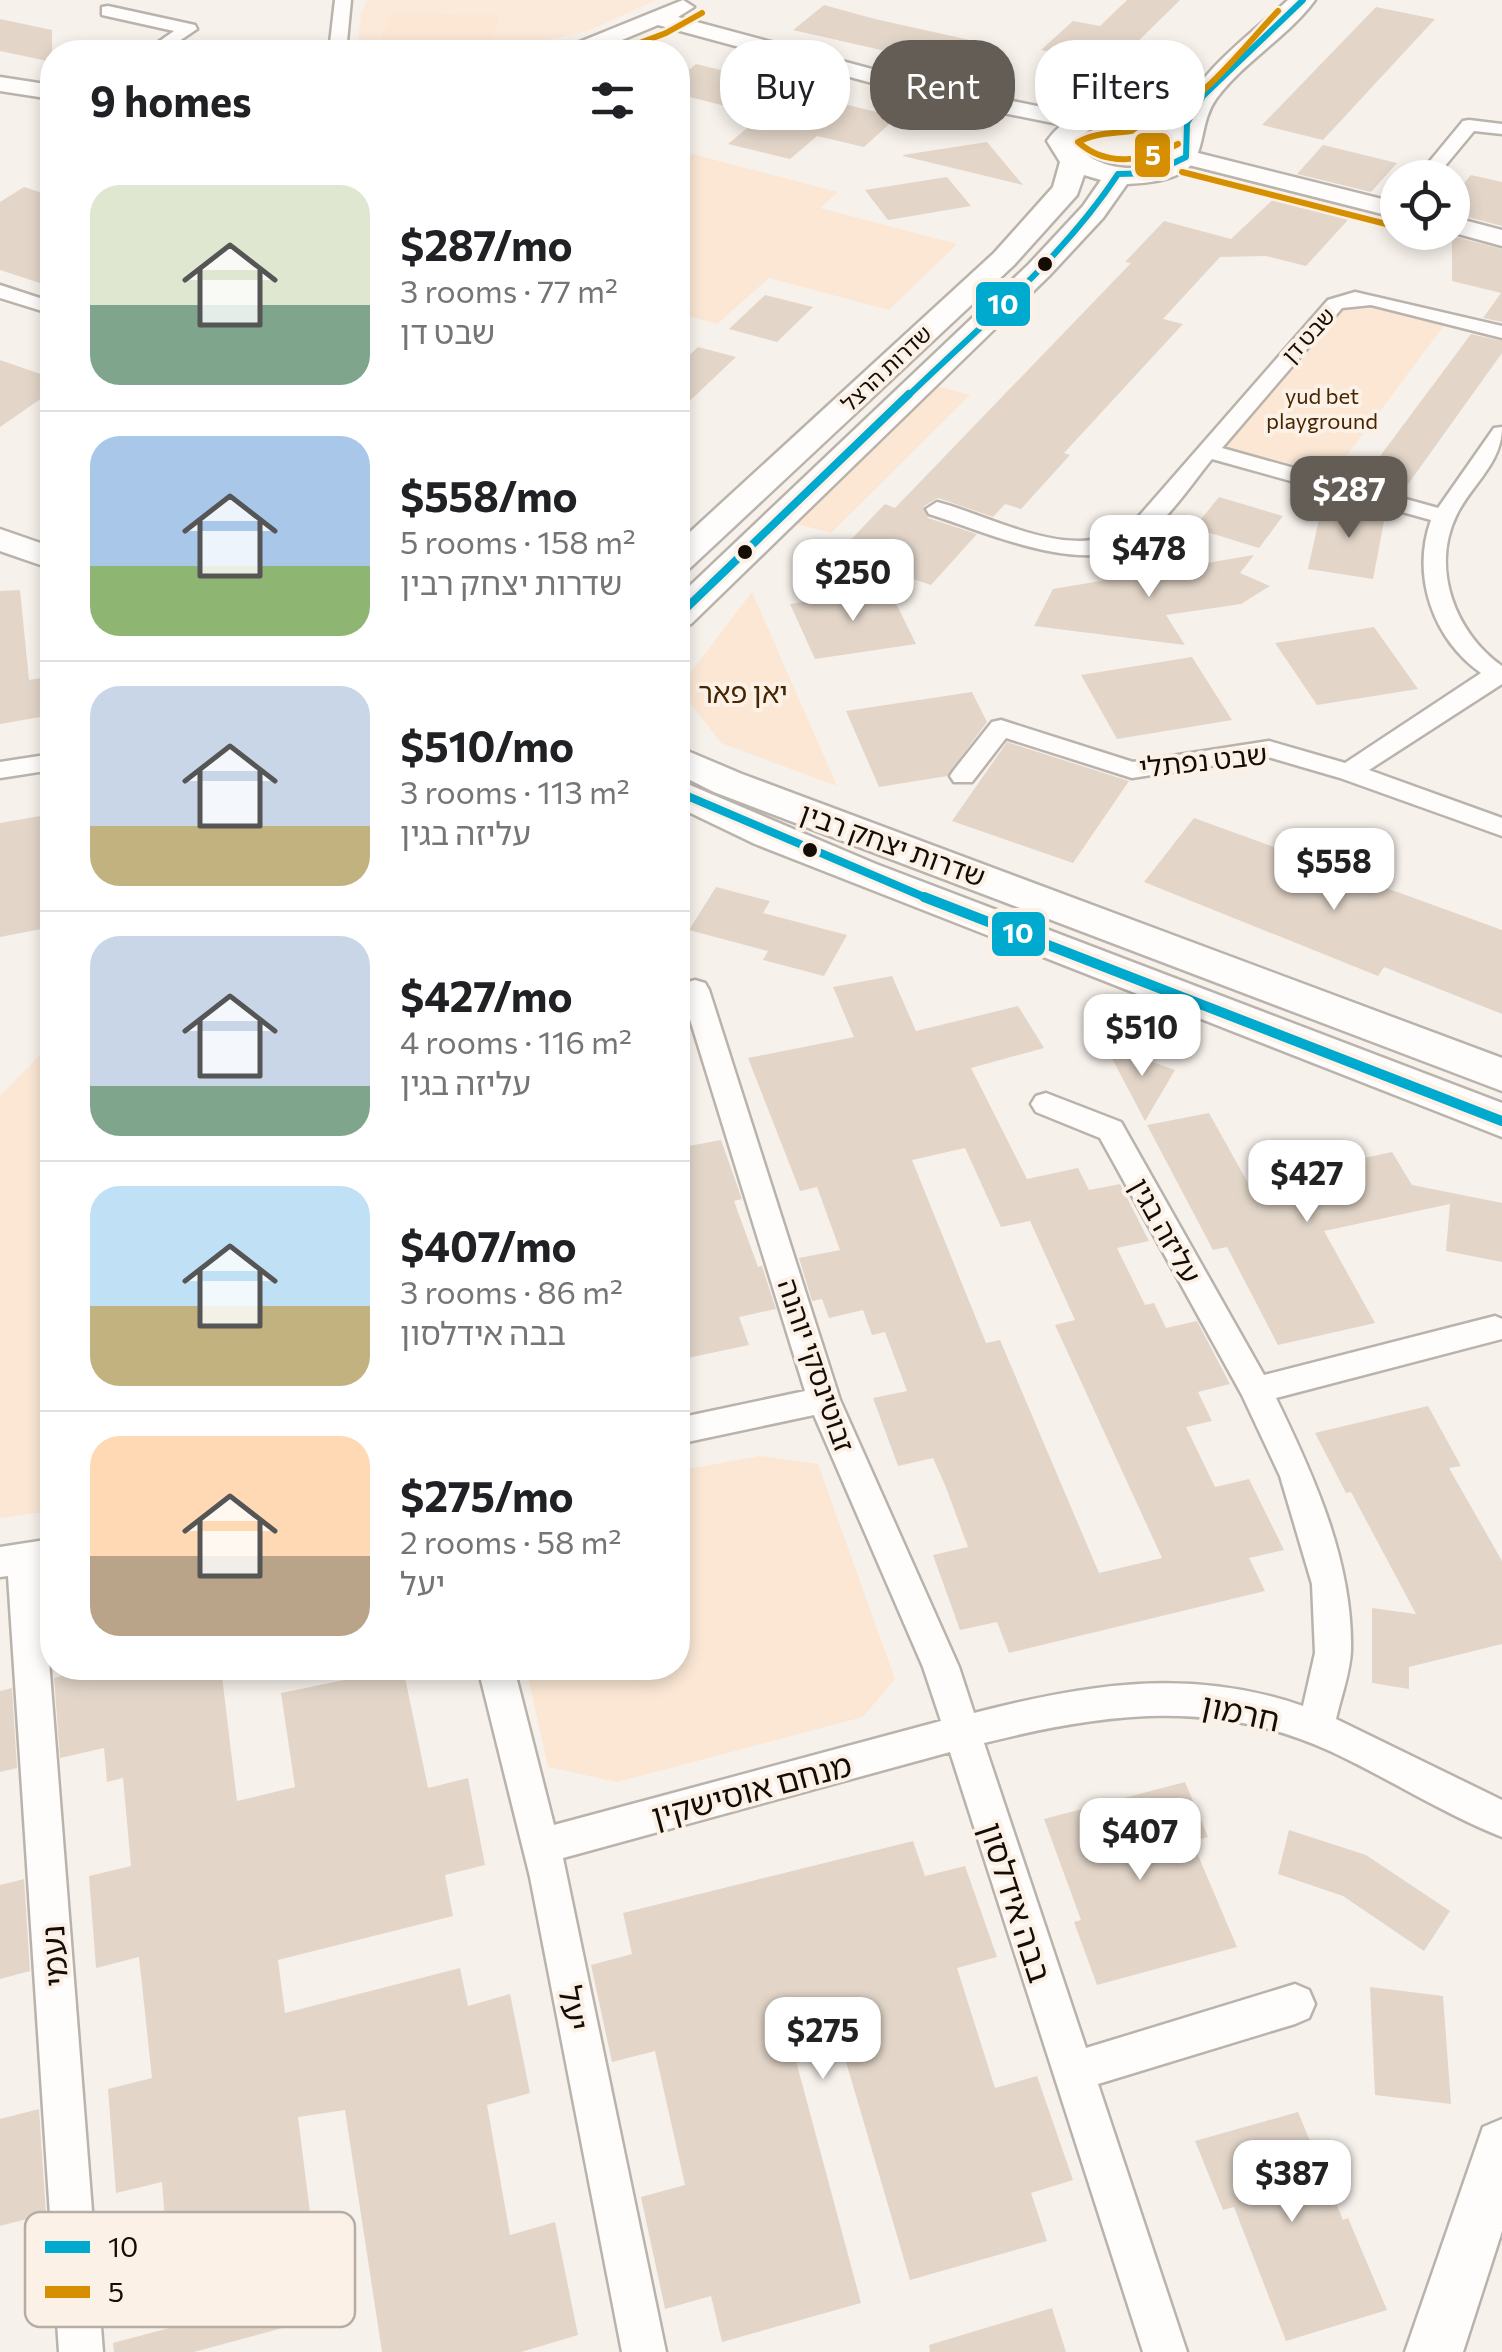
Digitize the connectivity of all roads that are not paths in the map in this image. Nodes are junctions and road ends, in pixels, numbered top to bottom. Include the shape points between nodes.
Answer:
1 (343, 0) edge
2 (1267, 0) edge
3 (1303, 0) edge
4 (108, 10) dead end
5 (678, 10) edge
6 (172, 40) edge
7 (339, 40) edge
8 (604, 40) edge
9 (1205, 60) edge
10 (870, 73) edge
11 (0, 84) edge
12 (40, 90) edge
13 (1015, 119) edge
14 (1502, 129) edge
15 (1072, 130) edge
16 (1167, 130) edge
17 (1185, 148) junction
18 (1067, 151) junction
19 (1440, 160) edge
20 (1118, 174) junction
21 (1380, 206) edge
22 (1470, 230) edge
23 (1502, 238) edge
24 (0, 291) edge
25 (40, 304) edge
26 (1502, 332) edge
27 (1502, 434) edge
28 (1207, 451) junction
29 (0, 508) edge
30 (937, 509) dead end
31 (1444, 517) junction
32 (40, 523) edge
33 (0, 539) edge
34 (690, 549) edge
35 (40, 554) edge
36 (690, 604) edge
37 (1499, 676) edge
38 (40, 764) edge
39 (690, 765) edge
40 (0, 770) edge
41 (1349, 772) junction
42 (963, 776) dead end
43 (690, 798) edge
44 (1502, 827) edge
45 (695, 990) dead end
46 (1502, 1075) edge
47 (1046, 1104) dead end
48 (1502, 1122) edge
49 (1495, 1329) dead end
50 (1256, 1390) junction
51 (824, 1400) junction
52 (690, 1428) edge
53 (26, 1558) edge
54 (499, 1680) edge
55 (1316, 1729) junction
56 (961, 1732) junction
57 (1502, 1819) edge
58 (542, 1846) junction
59 (1295, 2004) dead end
60 (1073, 2072) junction
61 (1502, 2146) edge
62 (72, 2212) edge
63 (80, 2327) edge
64 (82, 2352) edge
65 (644, 2352) edge
66 (1166, 2352) edge
67 (1434, 2352) edge

1 - 7 street
2 - 9 main road
3 - 17 main road via 1203,96 1190,116
4 - 6 street via 189,30
5 - 8 street
5 - 10 street
11 - 12 street
13 - 18 street
14 - 19 street via 1469,126
15 - 18 main road, שדרות הרצל
16 - 17 main road
17 - 20 main road via 1153,173
17 - 21 street
18 - 20 main road
18 - 34 main road, שדרות הרצל via 1067,188 1004,259
20 - 36 main road via 1109,196 1039,270
22 - 23 street
24 - 25 street
26 - 28 street, שבט דן via 1372,299 1344,300 1321,316
27 - 31 street
28 - 30 street, שבט דן via 1135,535 1118,544 1067,548
28 - 31 street
29 - 32 main road
31 - 37 street via 1436,591 1451,626
33 - 35 main road
37 - 41 street
38 - 40 street
39 - 46 main road, שדרות יצחק רבין
41 - 42 street, שבט נפתלי via 1269,748 1132,770 1001,728
41 - 44 street, שבט נפתלי
43 - 48 main road, שדרות יצחק רבין via 751,828
45 - 51 street, זבוטינסקי יוהנה
47 - 50 street, עליזה בגין via 1110,1130
49 - 50 street
50 - 55 street, עליזה בגין via 1296,1476 1330,1584 1333,1653
51 - 52 street
51 - 56 street, זבוטינסקי יוהנה via 942,1667
53 - 62 street, נעמי
54 - 58 street, יעל
55 - 56 street, חרמון via 1238,1703 1172,1699
55 - 57 street, חרמון
56 - 58 street, מנחם אוסישקין
56 - 60 street, בבה אידלסון
58 - 65 street, יעל
59 - 60 street
60 - 66 street, בבה אידלסון
61 - 67 street
63 - 64 street, נעמי

